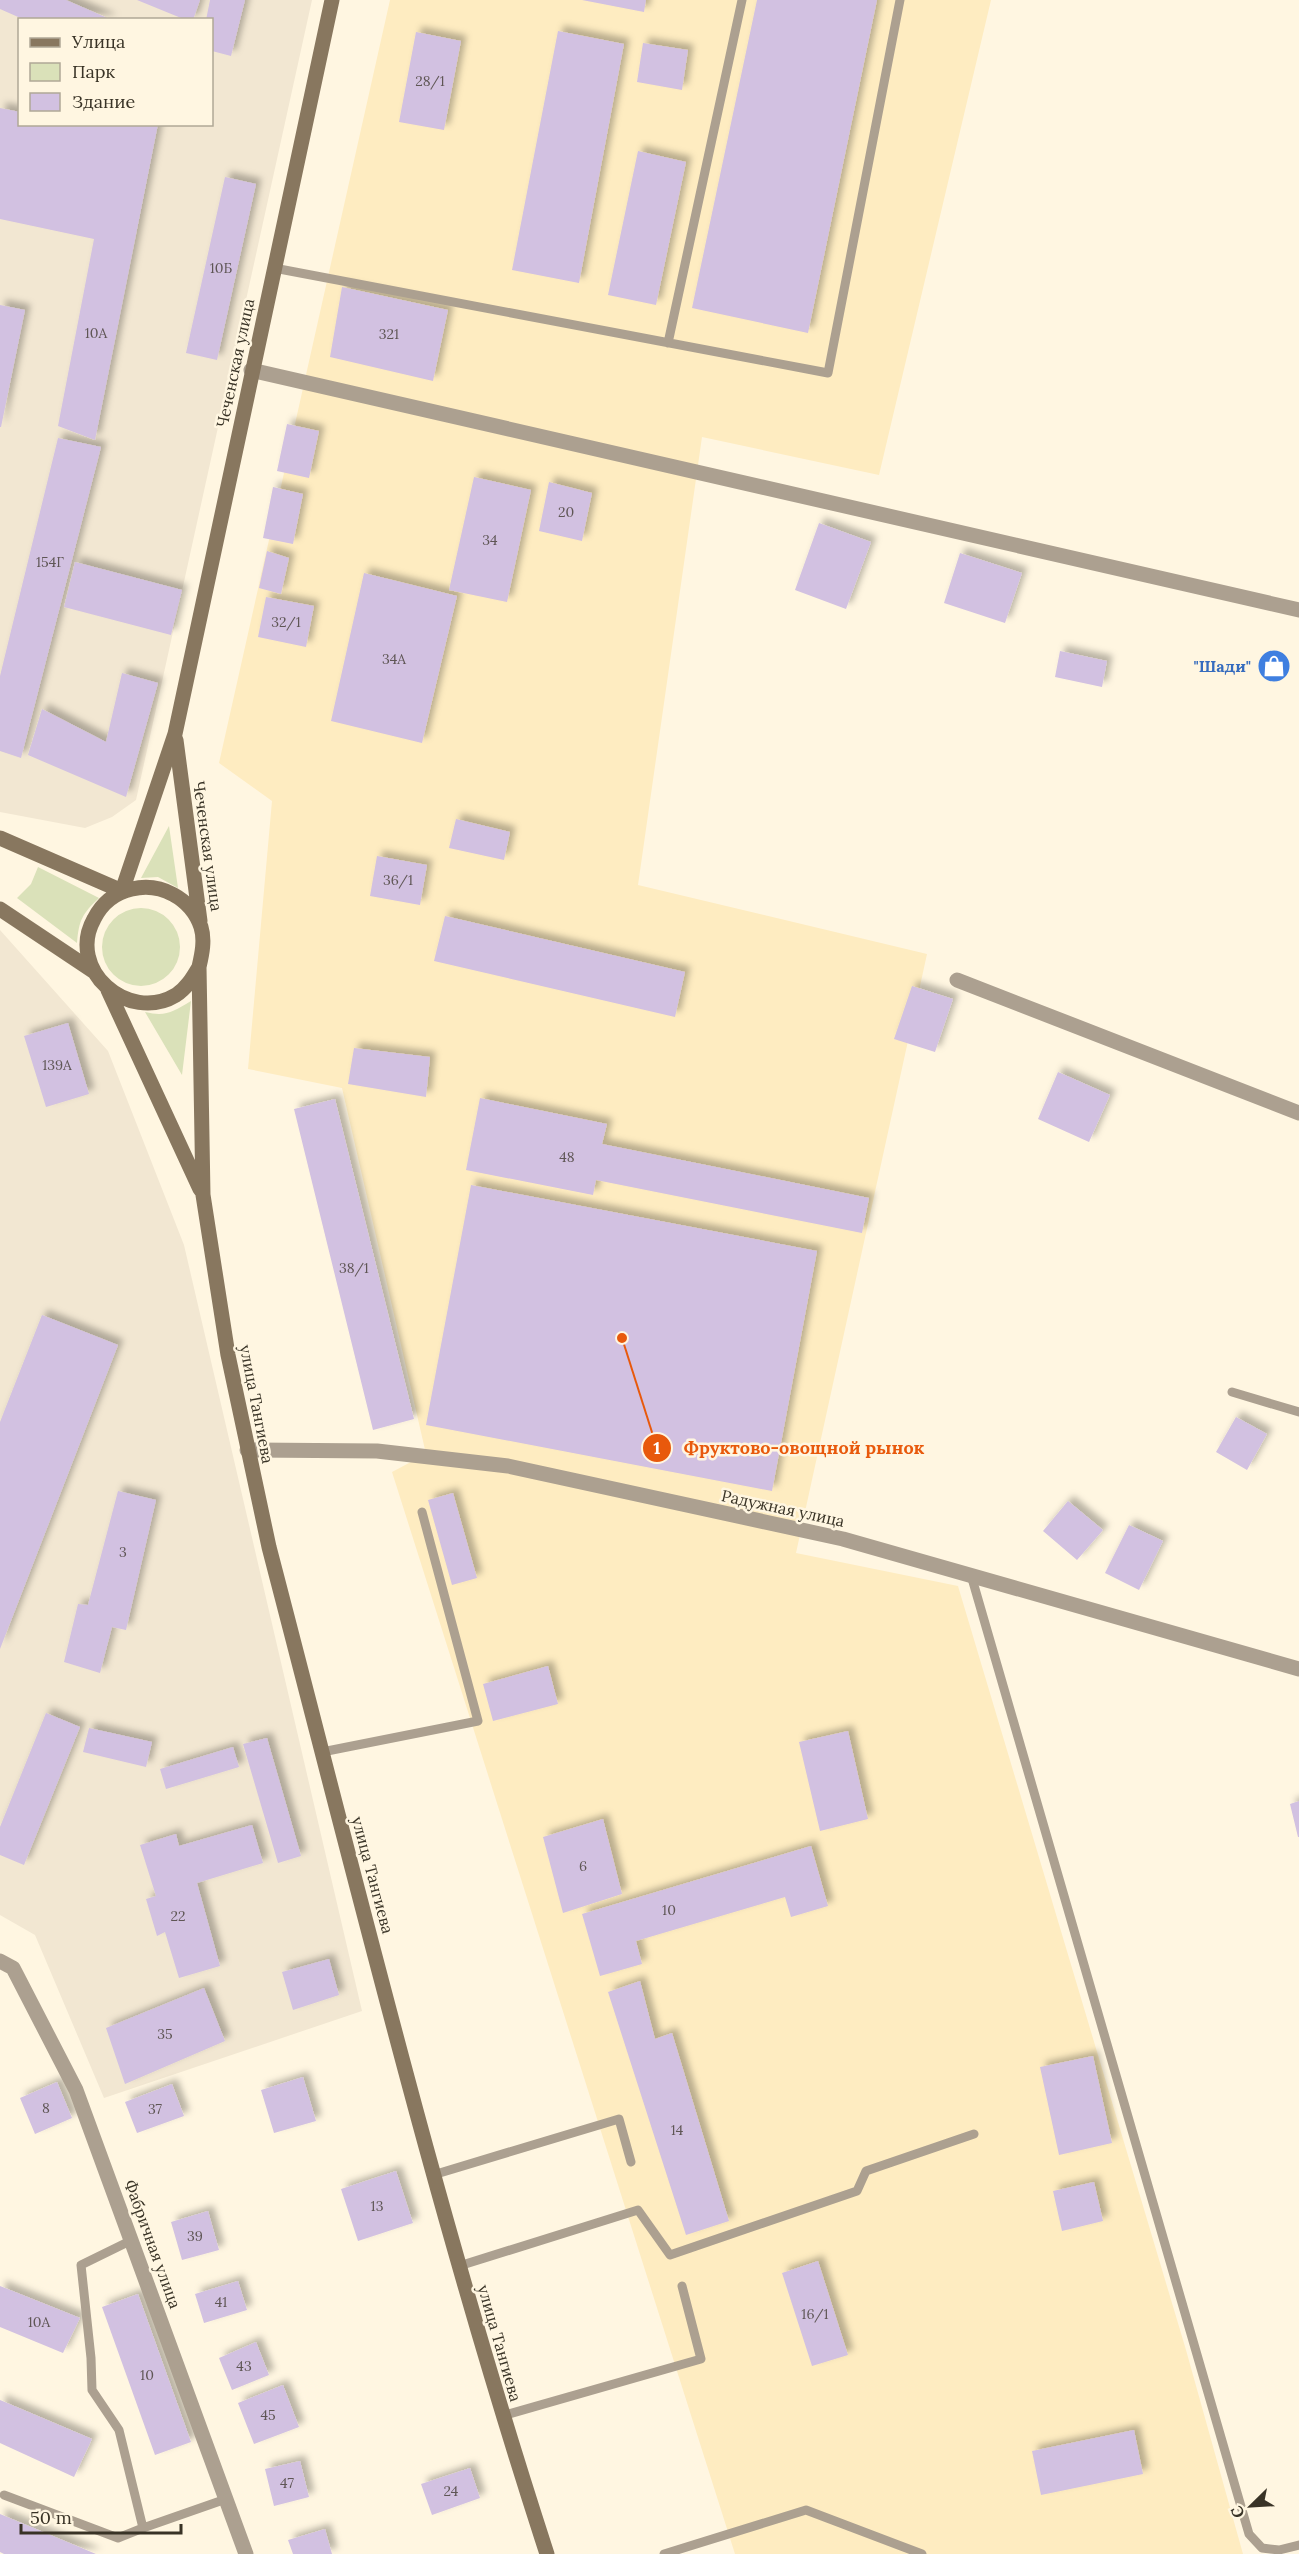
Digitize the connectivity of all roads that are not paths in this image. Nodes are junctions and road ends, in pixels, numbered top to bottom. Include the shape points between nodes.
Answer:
1 (332, 0) edge
2 (742, 0) edge
3 (900, 0) edge
4 (274, 268) junction
5 (668, 343) junction
6 (251, 370) junction
7 (1299, 610) edge
8 (175, 734) junction
9 (0, 838) edge
10 (122, 891) junction
11 (0, 909) edge
12 (201, 927) junction
13 (200, 967) junction
14 (93, 971) junction
15 (957, 980) dead end
16 (108, 990) junction
17 (1299, 1113) edge
18 (203, 1195) junction
19 (1232, 1392) dead end
20 (1299, 1412) edge
21 (247, 1450) junction
22 (422, 1512) dead end
23 (971, 1575) junction
24 (1299, 1669) edge
25 (322, 1752) junction
26 (0, 1960) edge
27 (974, 2134) dead end
28 (631, 2162) dead end
29 (433, 2175) junction
30 (132, 2240) junction
31 (459, 2266) junction
32 (682, 2286) dead end
33 (502, 2416) junction
34 (4, 2495) dead end
35 (226, 2499) junction
36 (143, 2528) junction
37 (1299, 2545) edge
38 (246, 2554) edge
39 (547, 2554) edge
40 (664, 2554) edge
41 (922, 2554) edge

1 - 4 main road, Чеченская улица
2 - 5 lane
3 - 5 lane via 828,373
4 - 5 lane
4 - 6 main road, Чеченская улица
6 - 7 street
6 - 8 main road, Чеченская улица
8 - 10 main road, Чеченская улица
8 - 12 main road, Чеченская улица
9 - 10 main road
10 - 12 main road via 141,886 160,888 178,896
10 - 14 main road via 109,899 90,925 88,956
11 - 14 main road
12 - 13 main road via 204,947
13 - 16 main road via 176,995 159,1002 124,999
13 - 18 main road
14 - 16 main road
15 - 17 street
16 - 18 main road
18 - 21 main road, улица Тангиева
19 - 20 lane
21 - 23 street, Радужная улица via 377,1451 508,1466 843,1539
21 - 25 main road, улица Тангиева
22 - 25 lane via 478,1721
23 - 24 street, Радужная улица
23 - 37 lane via 1248,2534 1262,2548 1279,2550
25 - 29 main road, улица Тангиева
26 - 30 street, Фабричная улица via 13,1968 76,2090
27 - 31 lane via 866,2171 857,2191 670,2255 638,2210
28 - 29 lane via 619,2119
29 - 31 main road, улица Тангиева
30 - 35 street, Фабричная улица
30 - 36 lane via 81,2265 92,2390 119,2430
31 - 33 main road, улица Тангиева
32 - 33 lane via 701,2359
33 - 39 main road, улица Тангиева
34 - 36 lane via 118,2538
35 - 36 lane
35 - 38 street, Фабричная улица
40 - 41 lane via 806,2510

